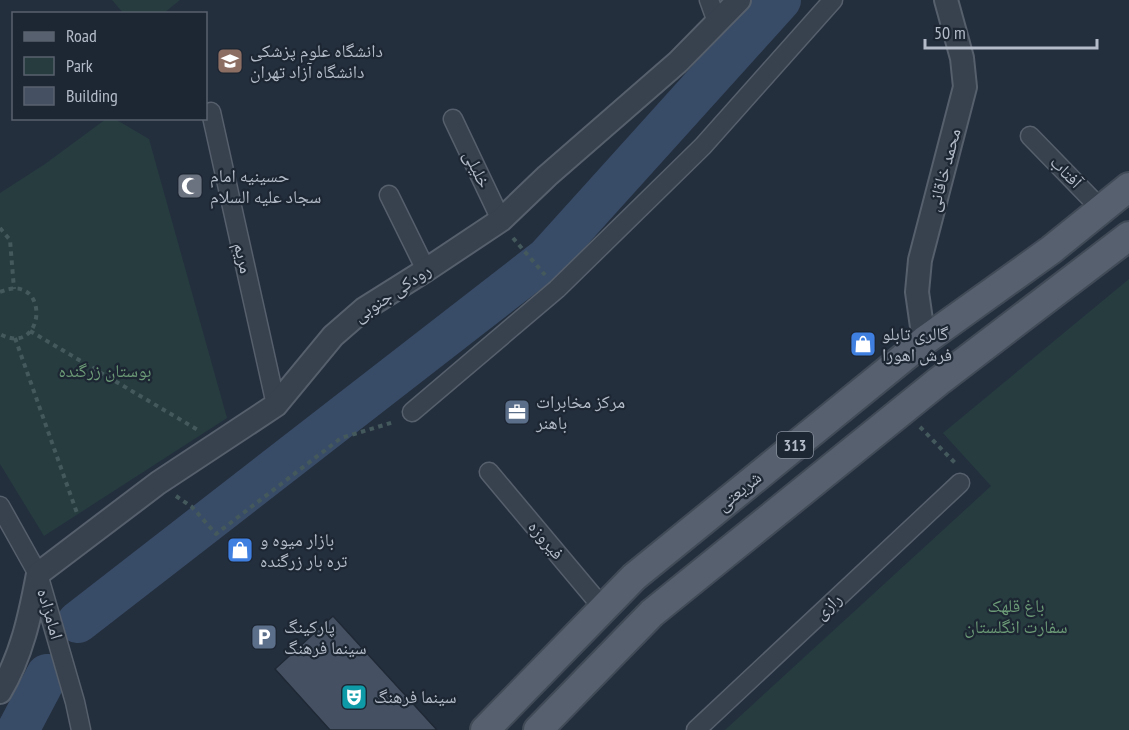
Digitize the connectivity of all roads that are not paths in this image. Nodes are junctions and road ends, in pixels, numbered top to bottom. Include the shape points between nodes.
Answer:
1 (709, 0) edge
2 (739, 0) edge
3 (833, 0) edge
4 (946, 0) edge
5 (717, 22) junction
6 (211, 112) dead end
7 (453, 119) dead end
8 (1030, 136) dead end
9 (1129, 187) edge
10 (389, 195) dead end
11 (1101, 209) junction
12 (507, 229) junction
13 (1129, 236) edge
14 (426, 270) junction
15 (924, 341) junction
16 (939, 381) junction
17 (276, 405) junction
18 (412, 412) road end
19 (489, 472) dead end
20 (960, 483) road end
21 (2, 514) edge
22 (38, 574) junction
23 (603, 608) junction
24 (0, 692) edge
25 (81, 730) edge
26 (485, 730) edge
27 (537, 730) edge
28 (696, 730) edge

1 - 5 street
2 - 5 street, رودکی جنوبی
3 - 18 street via 703,146 557,289
4 - 15 street, محمد خاقانی via 962,58 965,87 920,260 917,292
5 - 12 street, رودکی جنوبی via 678,62 547,176
6 - 17 street, مریم
7 - 12 street, خلیلی
8 - 11 street, آفتاب
9 - 11 main road, شریعتی / 313
10 - 14 street
11 - 15 main road, شریعتی / 313
12 - 14 street, رودکی جنوبی
13 - 16 main road, 313
14 - 17 street, رودکی جنوبی via 364,309 333,336
15 - 16 main road
15 - 23 main road, شریعتی / 313 via 634,577
16 - 27 main road, 313 via 652,613
17 - 22 street, رودکی جنوبی via 158,483
19 - 23 street, فیروزه
20 - 28 street, رازی
21 - 22 street, امامزاده
22 - 24 street via 27,629 12,672
22 - 25 street, امامزاده
23 - 26 main road, شریعتی / 313

